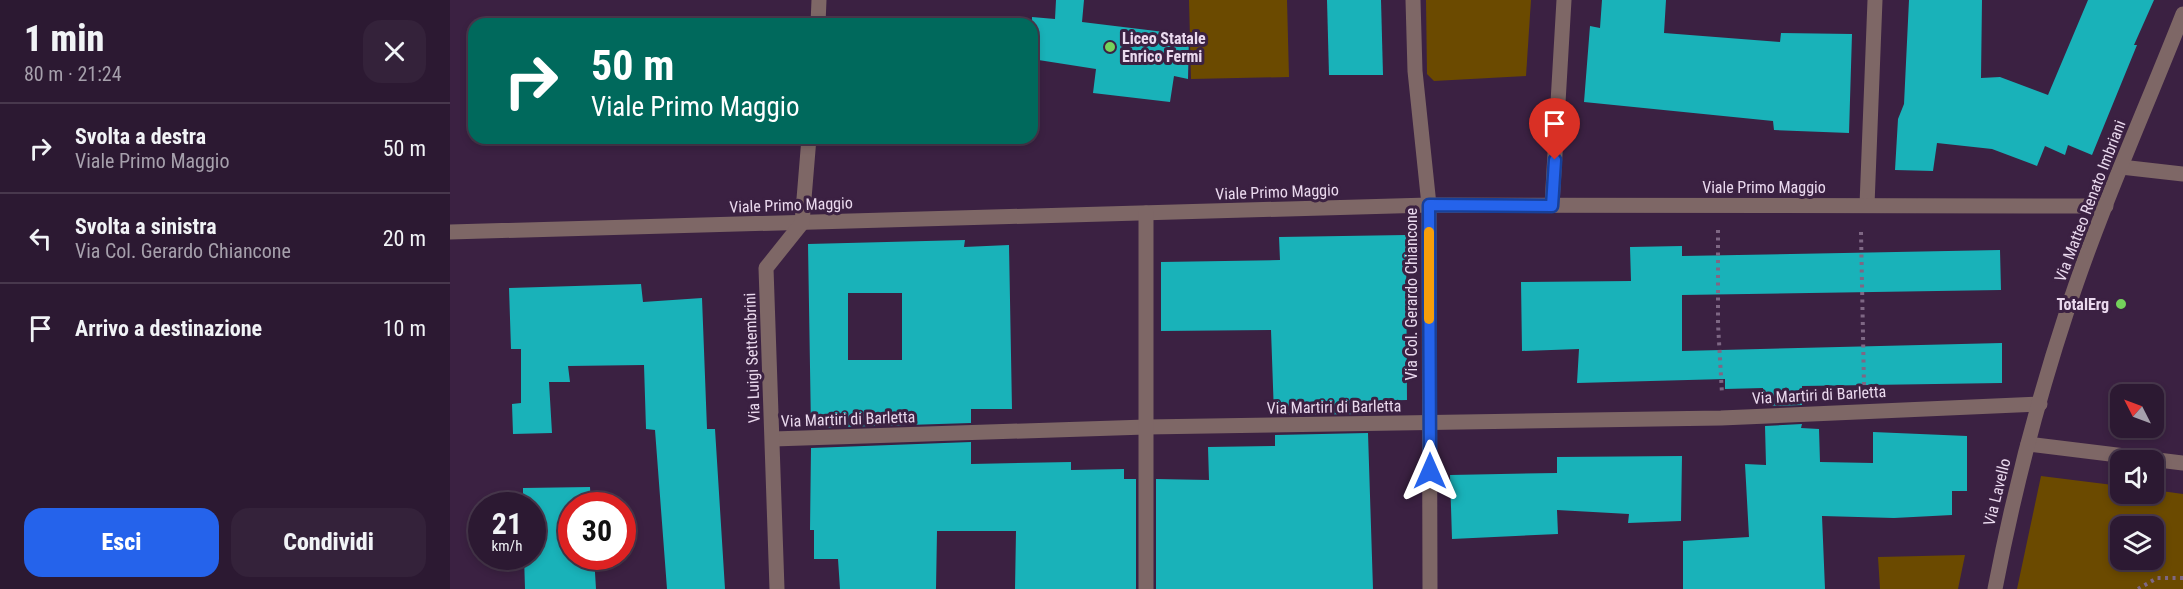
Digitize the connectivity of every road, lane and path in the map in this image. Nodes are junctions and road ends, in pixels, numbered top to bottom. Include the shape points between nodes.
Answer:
1 (819, 0) edge
2 (1413, 0) edge
3 (1564, 0) edge
4 (1875, 0) edge
5 (2183, 14) edge
6 (818, 18) edge
7 (809, 144) edge
8 (2121, 167) junction
9 (2183, 174) edge
10 (1718, 204) junction
11 (1429, 205) junction
12 (1552, 206) junction
13 (1864, 206) junction
14 (2106, 206) junction
15 (1146, 213) junction
16 (802, 223) junction
17 (450, 232) edge
18 (2040, 404) junction
19 (1864, 411) junction
20 (1721, 418) junction
21 (1430, 424) junction
22 (1146, 426) junction
23 (772, 439) junction
24 (2028, 444) junction
25 (2183, 463) edge
26 (2183, 578) edge
27 (777, 589) edge
28 (1146, 589) edge
29 (1430, 589) edge
30 (1995, 589) edge
31 (2138, 589) edge

1 - 6 street
2 - 11 street, Via Col. Gerardo Chiancone via 1415,71
3 - 12 street
4 - 13 street
5 - 8 street, Via Matteo Renato Imbriani
7 - 16 street
8 - 9 street
8 - 14 street, Via Matteo Renato Imbriani
10 - 12 street, Viale Primo Maggio
10 - 13 street, Viale Primo Maggio
10 - 20 path
11 - 12 street, Viale Primo Maggio
11 - 15 street, Viale Primo Maggio
11 - 21 street, Via Col. Gerardo Chiancone
13 - 14 street, Viale Primo Maggio
13 - 19 path
14 - 18 street, Via Matteo Renato Imbriani via 2067,311
15 - 16 street, Viale Primo Maggio
15 - 22 street
16 - 17 street, Viale Primo Maggio
16 - 23 street, Via Luigi Settembrini via 766,268
18 - 19 street, Via Martiri di Barletta
18 - 24 street, Via Lavello
19 - 20 street, Via Martiri di Barletta
20 - 21 street, Via Martiri di Barletta
21 - 22 street, Via Martiri di Barletta
21 - 29 street, Via Col. Gerardo Chiancone
22 - 23 street, Via Martiri di Barletta
22 - 28 street
23 - 27 street, Via Luigi Settembrini
24 - 25 street
24 - 30 street, Via Lavello
26 - 31 path via 2157,578

